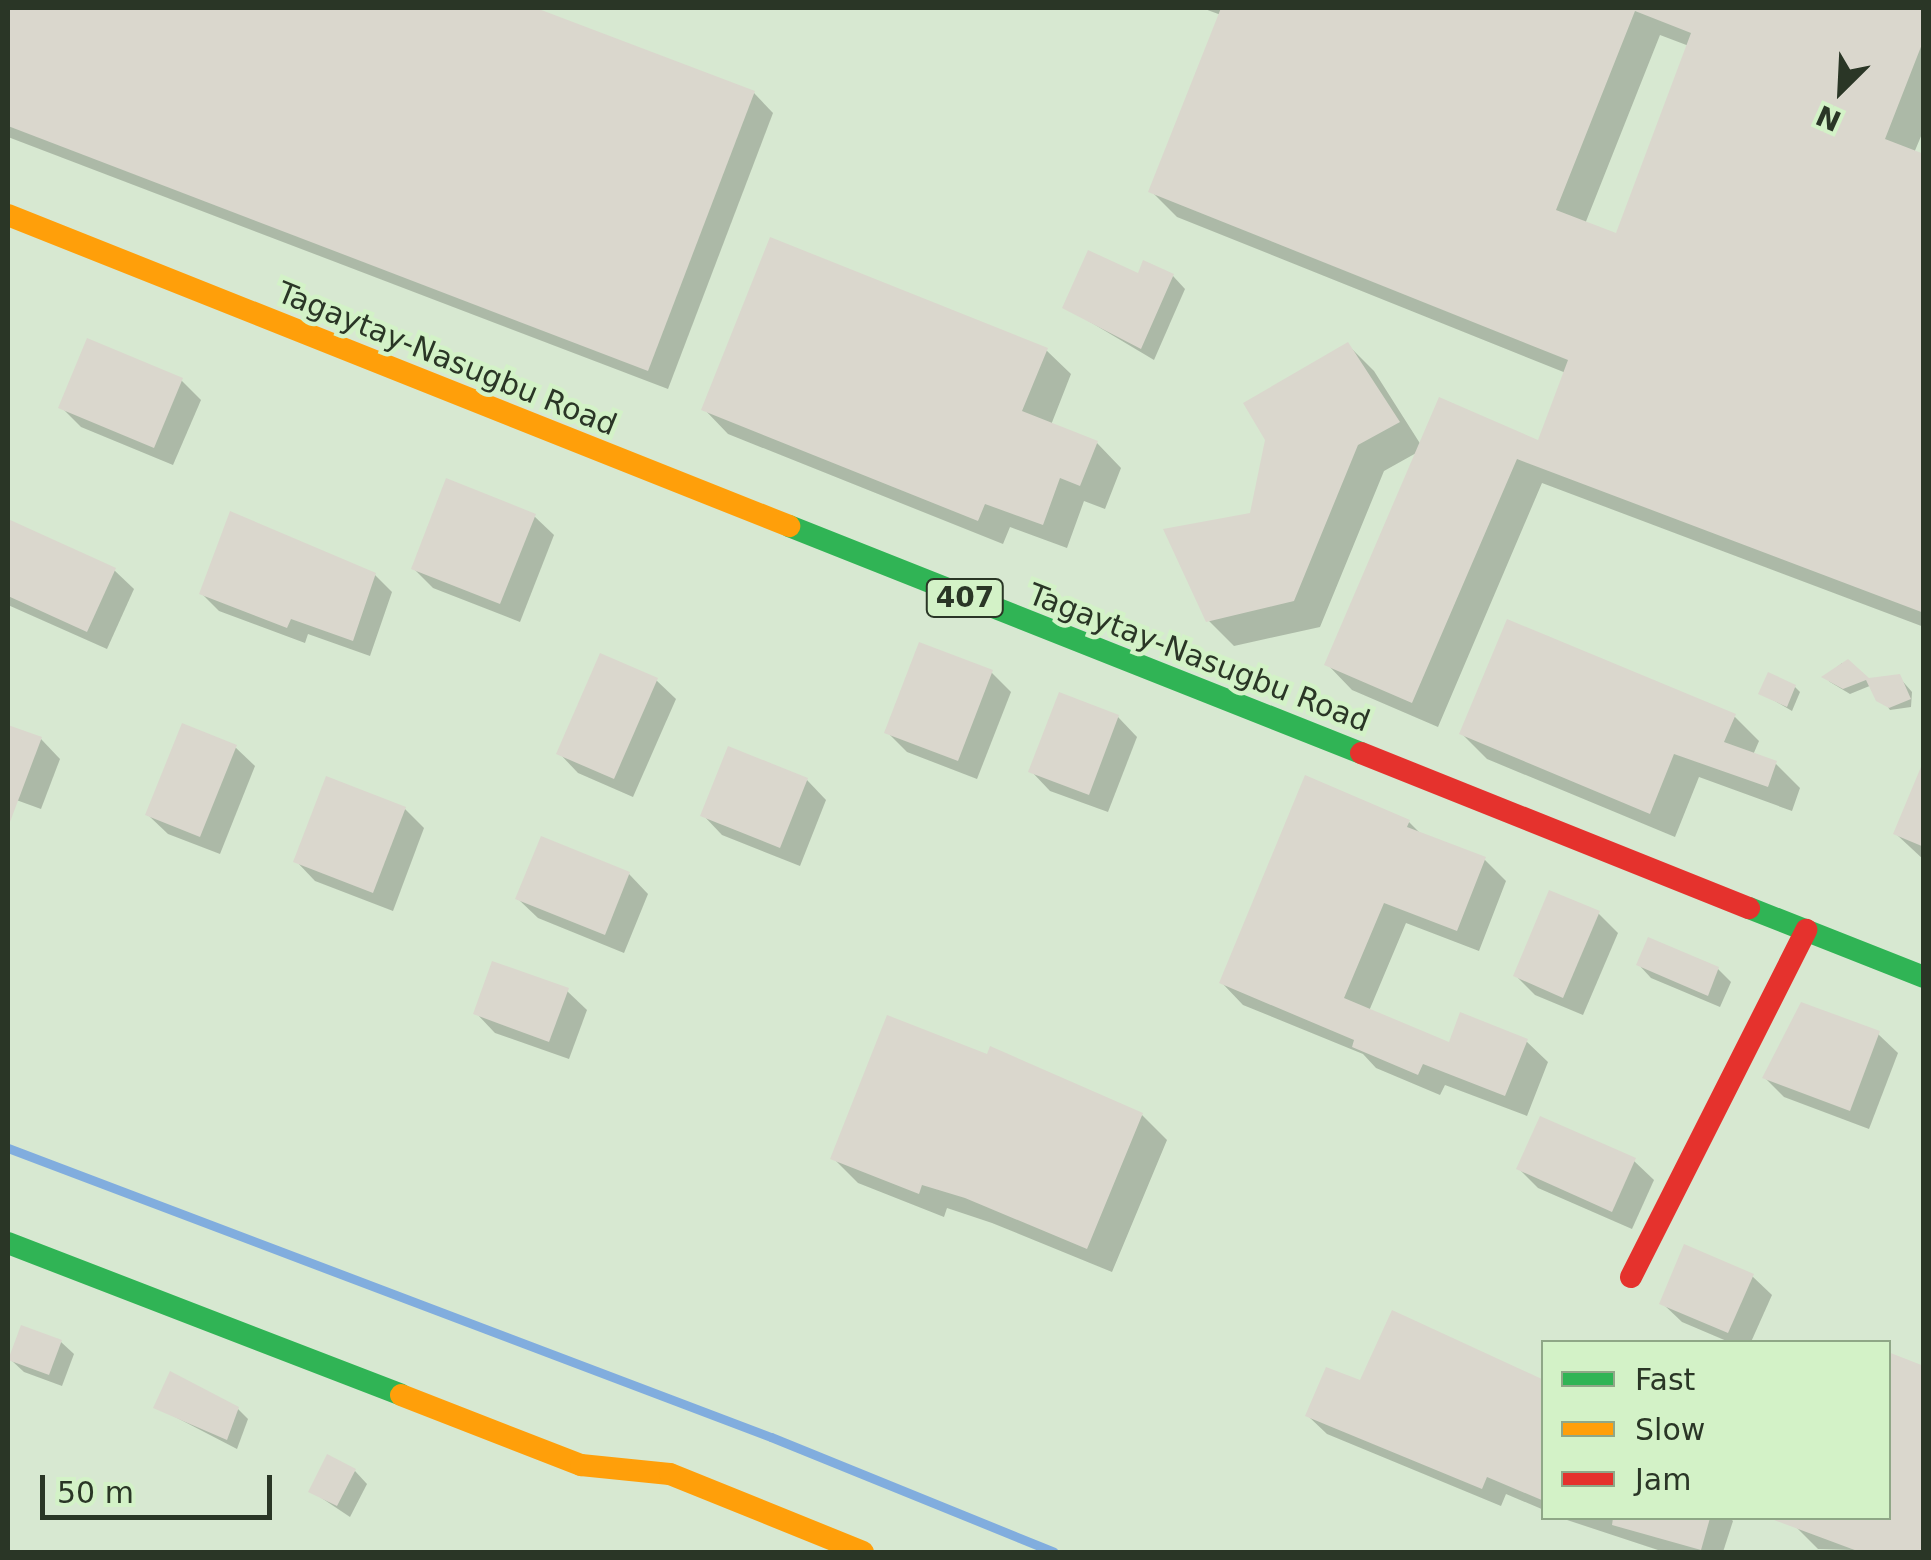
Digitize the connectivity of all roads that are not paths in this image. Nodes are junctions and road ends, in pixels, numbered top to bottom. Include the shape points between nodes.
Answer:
1 (8, 215) edge
2 (1806, 930) junction
3 (1924, 978) edge
4 (8, 1243) edge
5 (1631, 1278) dead end
6 (863, 1552) edge

1 - 2 main road, Tagaytay-Nasugbu Road / 407
2 - 3 main road, Tagaytay-Nasugbu Road / 407
2 - 5 main road
4 - 6 main road via 581,1465 670,1474

